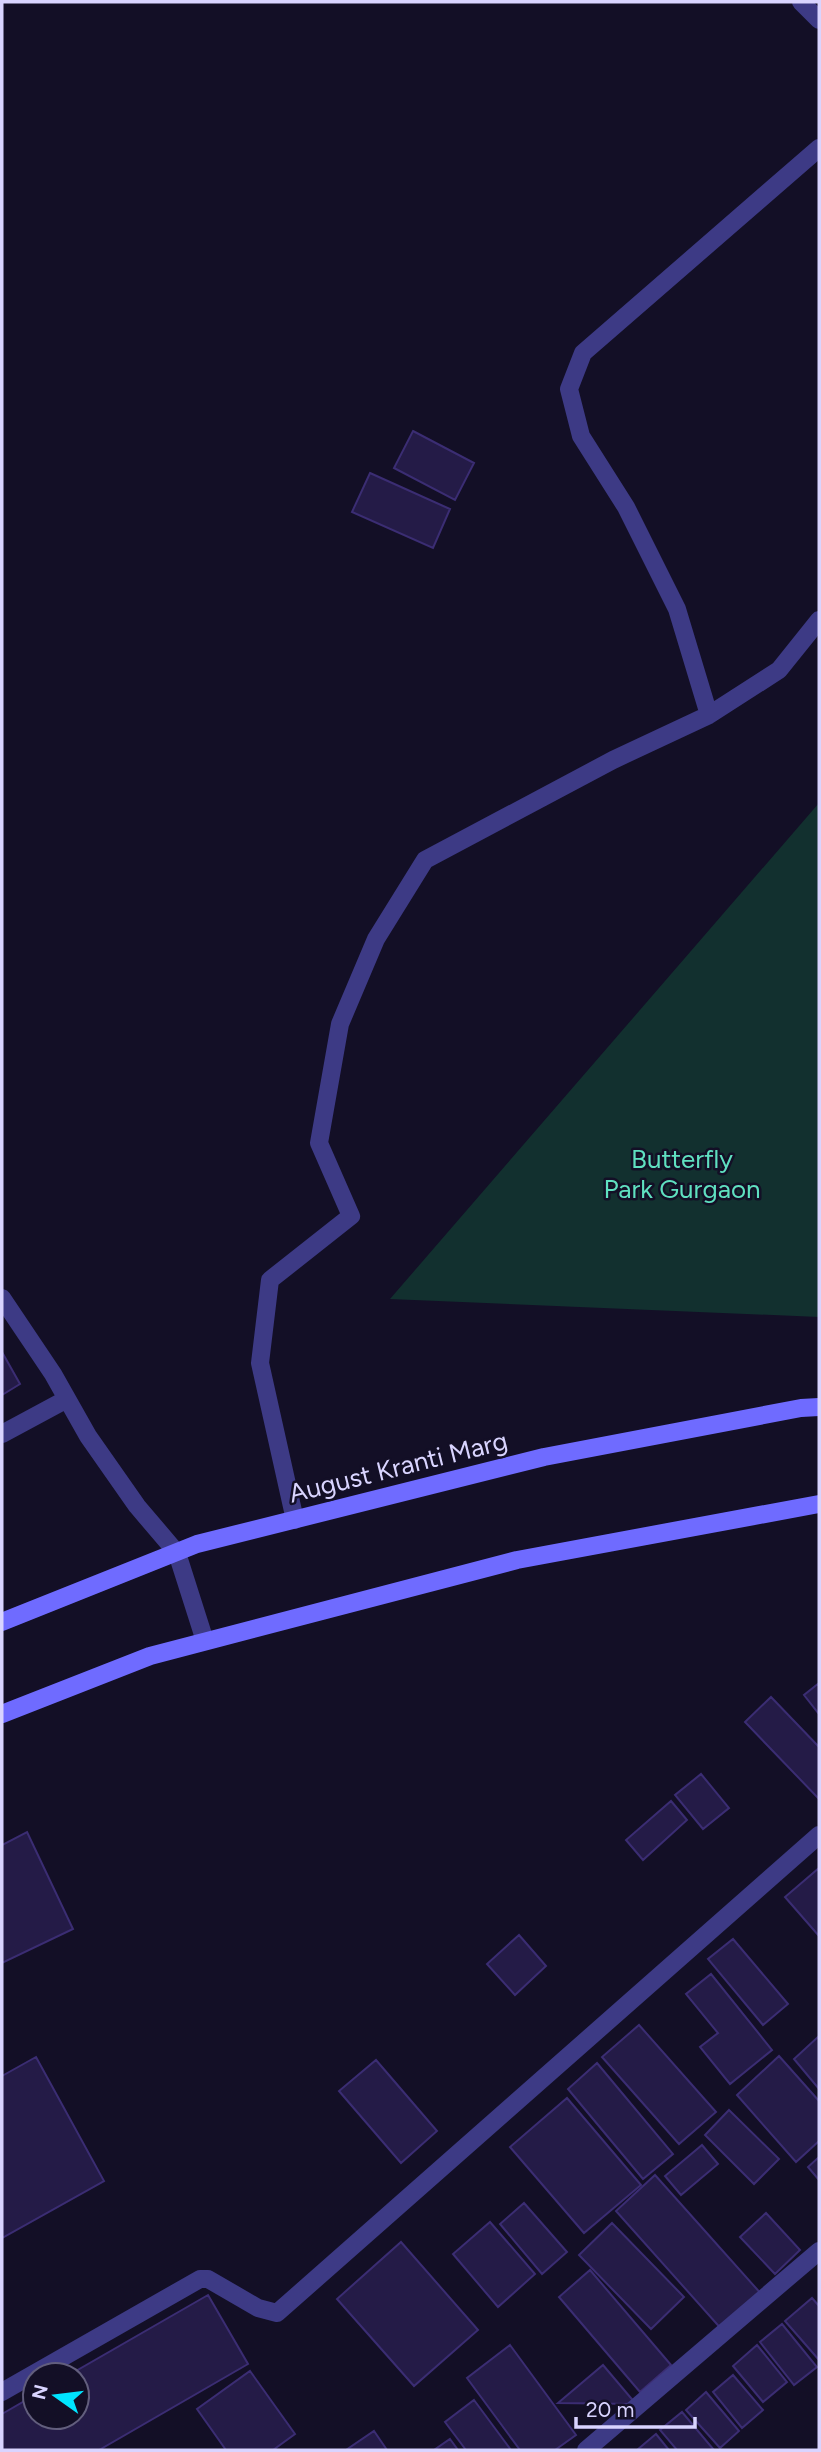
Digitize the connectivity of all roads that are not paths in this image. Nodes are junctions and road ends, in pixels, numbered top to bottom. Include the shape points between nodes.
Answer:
1 (801, 2) edge
2 (819, 20) edge
3 (819, 148) edge
4 (819, 620) edge
5 (709, 715) junction
6 (2, 1298) edge
7 (67, 1399) junction
8 (819, 1407) edge
9 (2, 1434) edge
10 (819, 1504) edge
11 (295, 1520) junction
12 (177, 1553) junction
13 (2, 1622) edge
14 (205, 1641) junction
15 (2, 1714) edge
16 (819, 1835) edge
17 (819, 2251) edge
18 (2, 2392) edge
19 (586, 2450) edge

1 - 2 street
3 - 5 street via 583,353 569,389 581,436 626,507 677,609
4 - 5 street via 779,670
5 - 11 street via 613,760 425,860 376,939 340,1024 319,1143 351,1216 271,1280 261,1363
6 - 7 street
7 - 9 street
7 - 12 street via 136,1506
8 - 11 main road, August Kranti Marg via 544,1457
10 - 14 main road via 517,1560
11 - 12 main road, August Kranti Marg
12 - 13 main road, August Kranti Marg
12 - 14 street
14 - 15 main road via 150,1656
16 - 18 street via 277,2314 208,2279 200,2280
17 - 19 street

